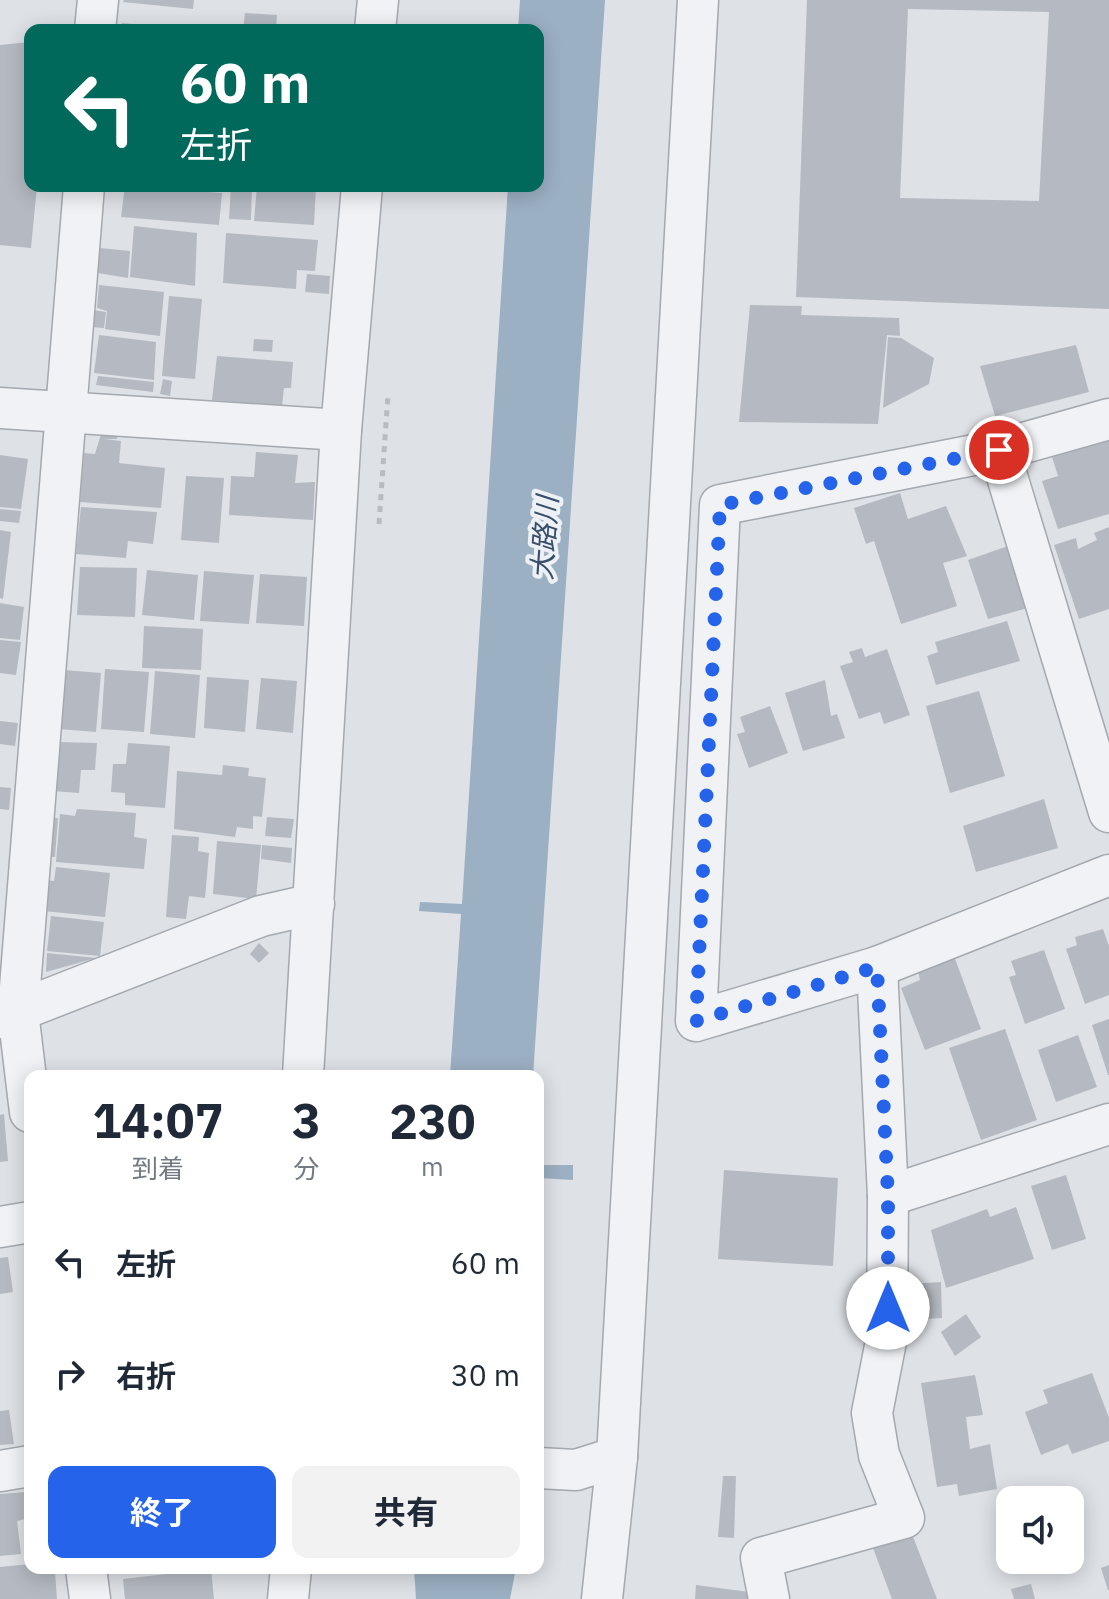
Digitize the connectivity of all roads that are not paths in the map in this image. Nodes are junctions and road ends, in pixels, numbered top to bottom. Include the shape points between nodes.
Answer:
1 (98, 0) edge
2 (378, 0) edge
3 (698, 0) edge
4 (96, 24) edge
5 (376, 24) edge
6 (84, 192) edge
7 (361, 192) edge
8 (0, 408) edge
9 (66, 414) junction
10 (1109, 419) edge
11 (341, 430) junction
12 (999, 450) junction
13 (1109, 812) edge
14 (1109, 875) edge
15 (314, 904) junction
16 (877, 967) junction
17 (9, 1015) edge
18 (303, 1070) edge
19 (24, 1084) edge
20 (1109, 1124) edge
21 (888, 1196) junction
22 (24, 1223) edge
23 (0, 1227) edge
24 (617, 1457) junction
25 (24, 1467) edge
26 (557, 1469) edge
27 (0, 1471) edge
28 (87, 1574) edge
29 (290, 1574) edge
30 (90, 1599) edge
31 (288, 1599) edge
32 (602, 1599) edge
33 (769, 1599) edge

1 - 4 street
2 - 5 street
3 - 24 street
6 - 9 street
7 - 11 street
8 - 9 street
9 - 11 street
9 - 17 street
10 - 12 street
11 - 15 street
12 - 13 street
12 - 16 street via 720,505 696,1021
14 - 16 street
15 - 17 street via 261,916
15 - 18 street
16 - 21 street
17 - 19 street
20 - 21 street
21 - 33 street via 887,1336 872,1413 879,1455 904,1518 761,1558
22 - 23 street
24 - 26 street
24 - 32 street
25 - 27 street
28 - 30 street
29 - 31 street

